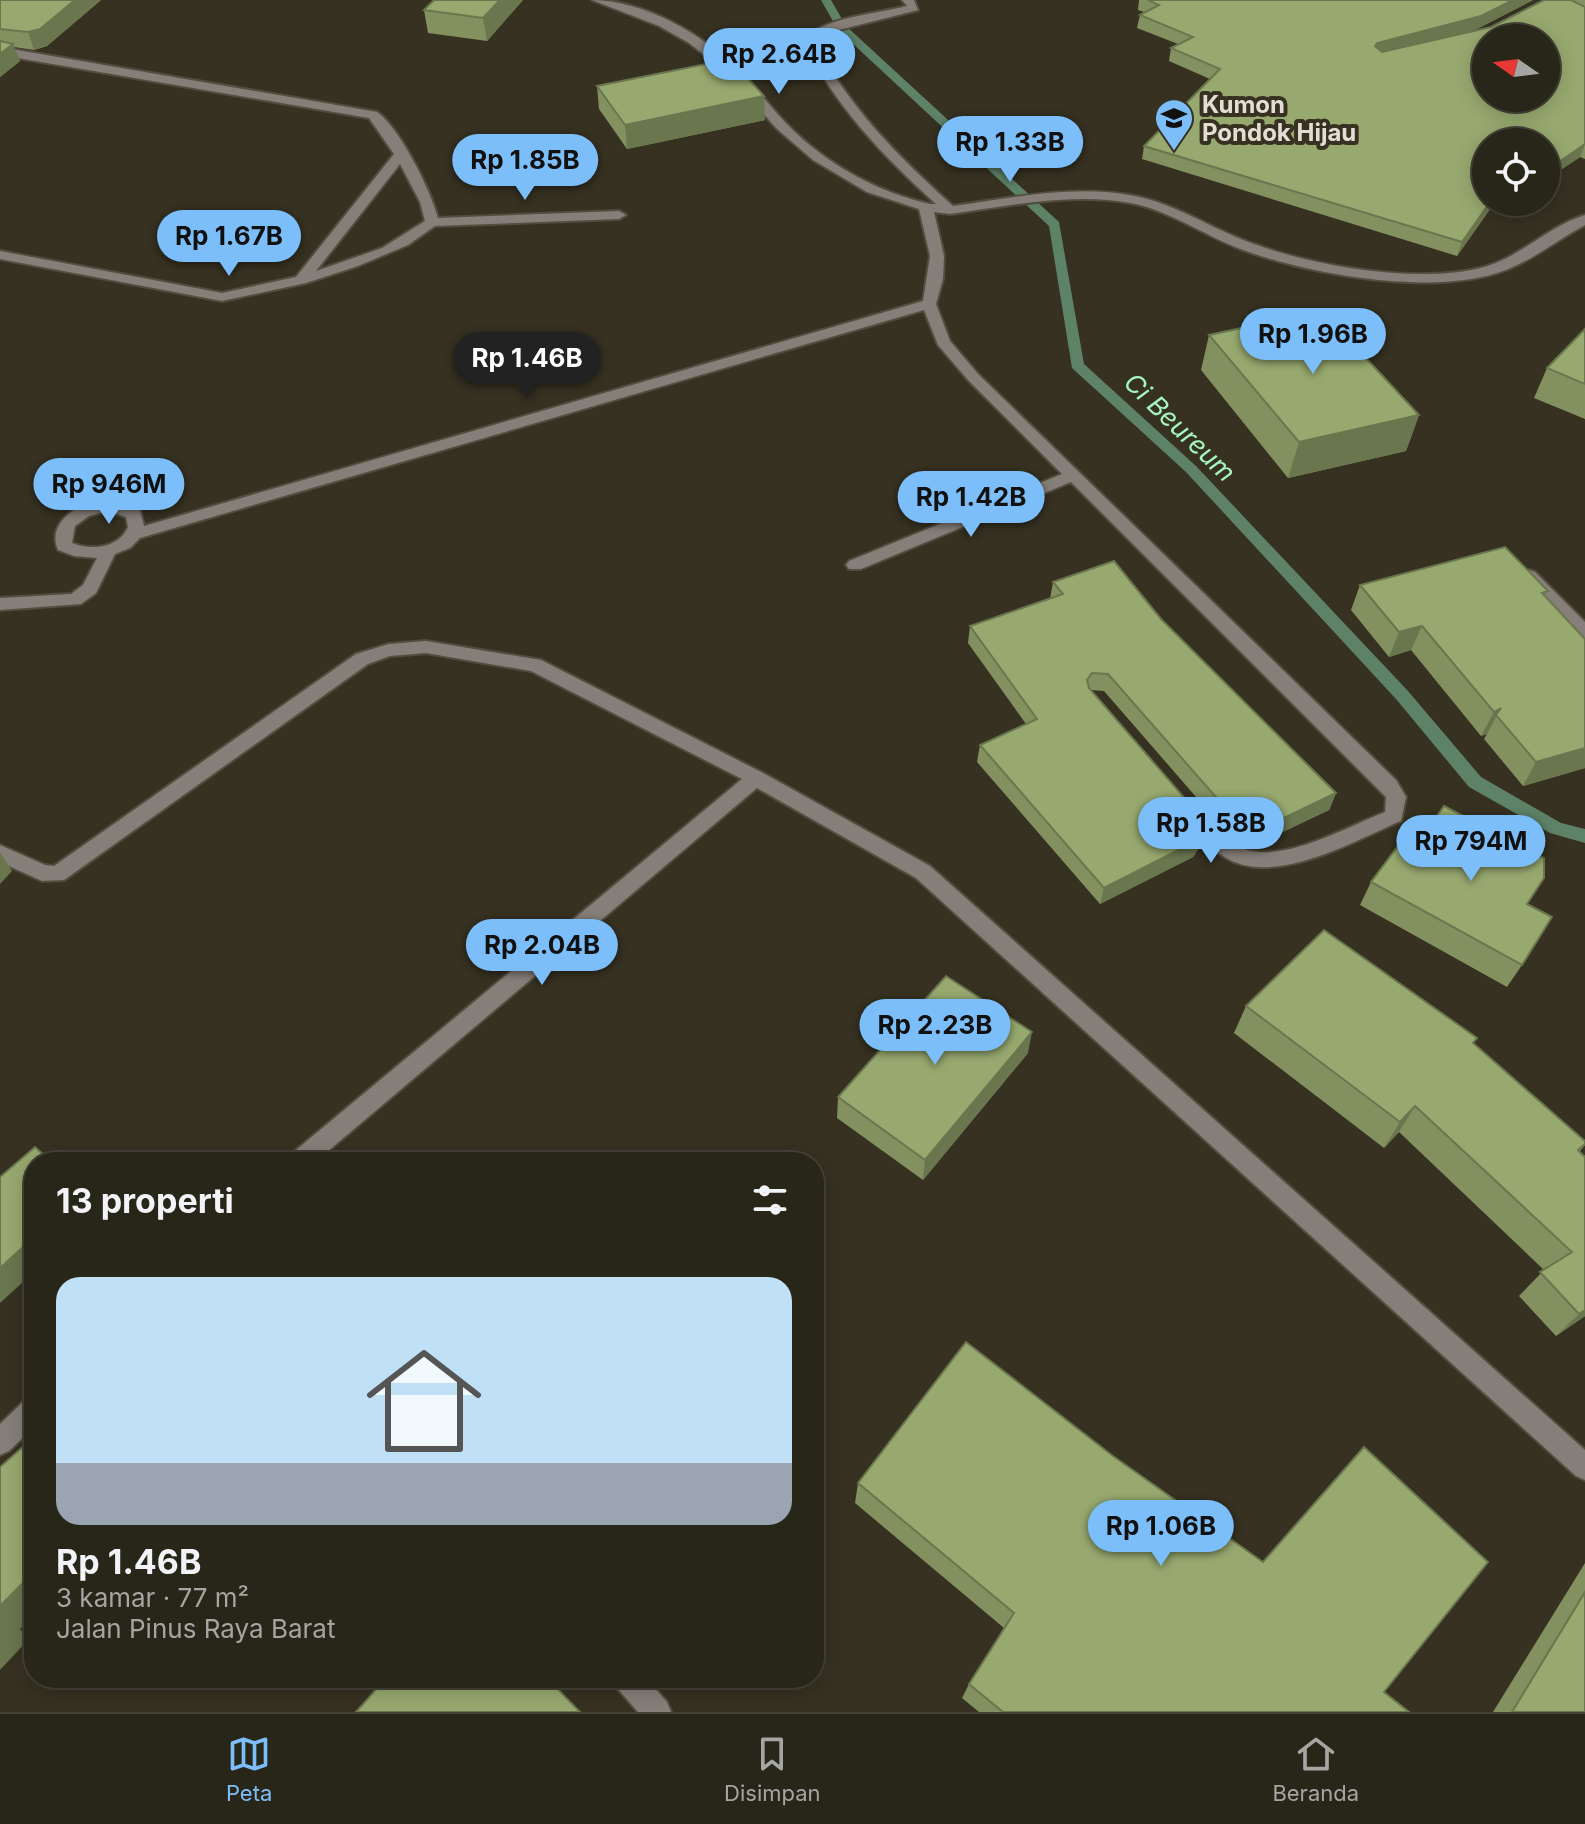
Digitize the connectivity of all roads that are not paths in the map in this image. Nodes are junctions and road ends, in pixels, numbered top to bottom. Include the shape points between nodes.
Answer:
1 (598, 0) edge
2 (650, 0) edge
3 (908, 0) edge
4 (651, 15) junction
5 (0, 51) edge
6 (401, 154) junction
7 (926, 209) junction
8 (950, 210) junction
9 (619, 215) dead end
10 (1585, 219) edge
11 (432, 222) junction
12 (0, 255) edge
13 (301, 280) junction
14 (929, 304) junction
15 (1072, 476) junction
16 (135, 534) junction
17 (108, 552) junction
18 (1515, 560) edge
19 (855, 565) dead end
20 (0, 604) edge
21 (1585, 633) edge
22 (756, 778) junction
23 (1174, 789) edge
24 (0, 853) edge
25 (310, 1152) edge
26 (24, 1419) edge
27 (0, 1442) edge
28 (1585, 1467) edge
29 (636, 1688) edge
30 (657, 1712) edge

1 - 4 street
2 - 4 street
3 - 8 street via 914,8 823,30 808,39 831,85 875,142
4 - 7 street via 722,61 802,145 868,187
5 - 6 street via 373,115
6 - 11 street
6 - 13 street
7 - 8 street
7 - 14 street via 940,275
8 - 10 street via 1058,197 1133,199 1251,248 1344,268 1465,278 1499,268
9 - 11 street
11 - 13 street via 398,245
12 - 13 street via 222,297
14 - 15 street via 943,342
14 - 16 street
15 - 19 street
15 - 23 street via 1396,797 1394,816 1267,863 1223,847
16 - 17 street
16 - 17 street via 134,514 109,505 77,515 65,525 64,546 74,553
17 - 20 street via 90,589 75,600
18 - 21 street
22 - 24 street via 535,665 448,649 389,650 362,659 57,874 42,873
22 - 25 street
22 - 28 street via 923,872
26 - 27 street
29 - 30 street

